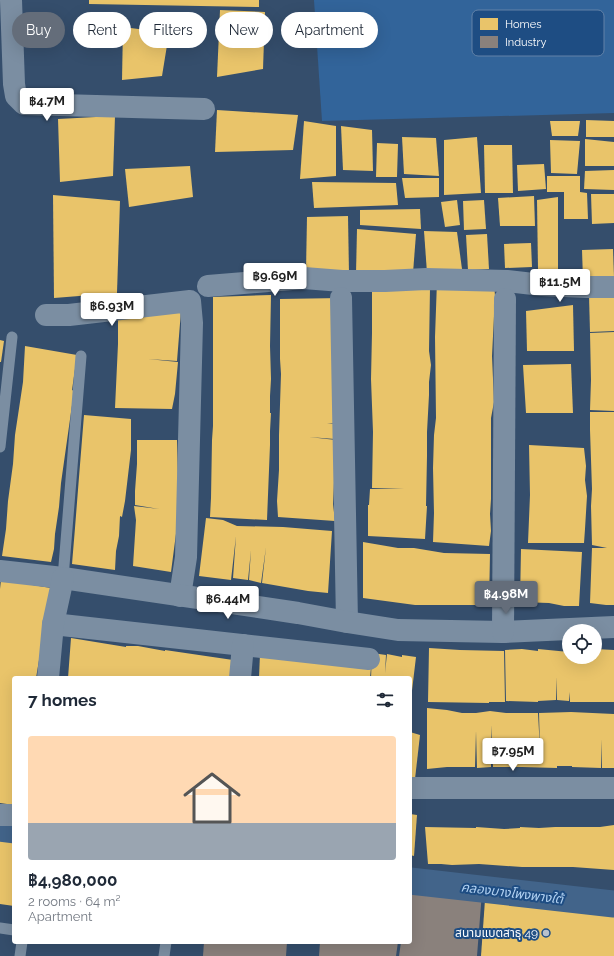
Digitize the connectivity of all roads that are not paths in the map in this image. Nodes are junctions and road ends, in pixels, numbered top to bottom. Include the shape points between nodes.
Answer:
1 (11, 0) edge
2 (204, 109) dead end
3 (208, 286) dead end
4 (614, 287) edge
5 (341, 298) dead end
6 (505, 299) dead end
7 (46, 315) dead end
8 (12, 337) dead end
9 (81, 356) dead end
10 (0, 447) edge
11 (0, 571) edge
12 (63, 578) junction
13 (180, 596) junction
14 (347, 622) junction
15 (53, 624) junction
16 (614, 627) edge
17 (503, 632) junction
18 (243, 644) junction
19 (369, 659) dead end
20 (48, 676) edge
21 (240, 676) edge
22 (412, 788) edge
23 (614, 788) edge
24 (0, 815) edge
25 (12, 815) edge
26 (0, 928) edge
27 (12, 930) edge
28 (22, 944) edge
29 (166, 944) edge
30 (20, 956) edge
31 (164, 956) edge

1 - 2 street via 14,84 16,96 24,104
3 - 4 street via 304,278 342,282 426,279
5 - 14 street
6 - 17 street
7 - 13 street via 190,301 192,323 186,556
8 - 10 lane
9 - 12 lane
11 - 12 street
12 - 13 street
12 - 15 street
13 - 14 street
14 - 17 street via 398,630
15 - 18 street
15 - 20 street
16 - 17 street
18 - 19 street
18 - 21 street
22 - 23 street
24 - 25 street
26 - 27 lane
28 - 30 lane
29 - 31 lane

